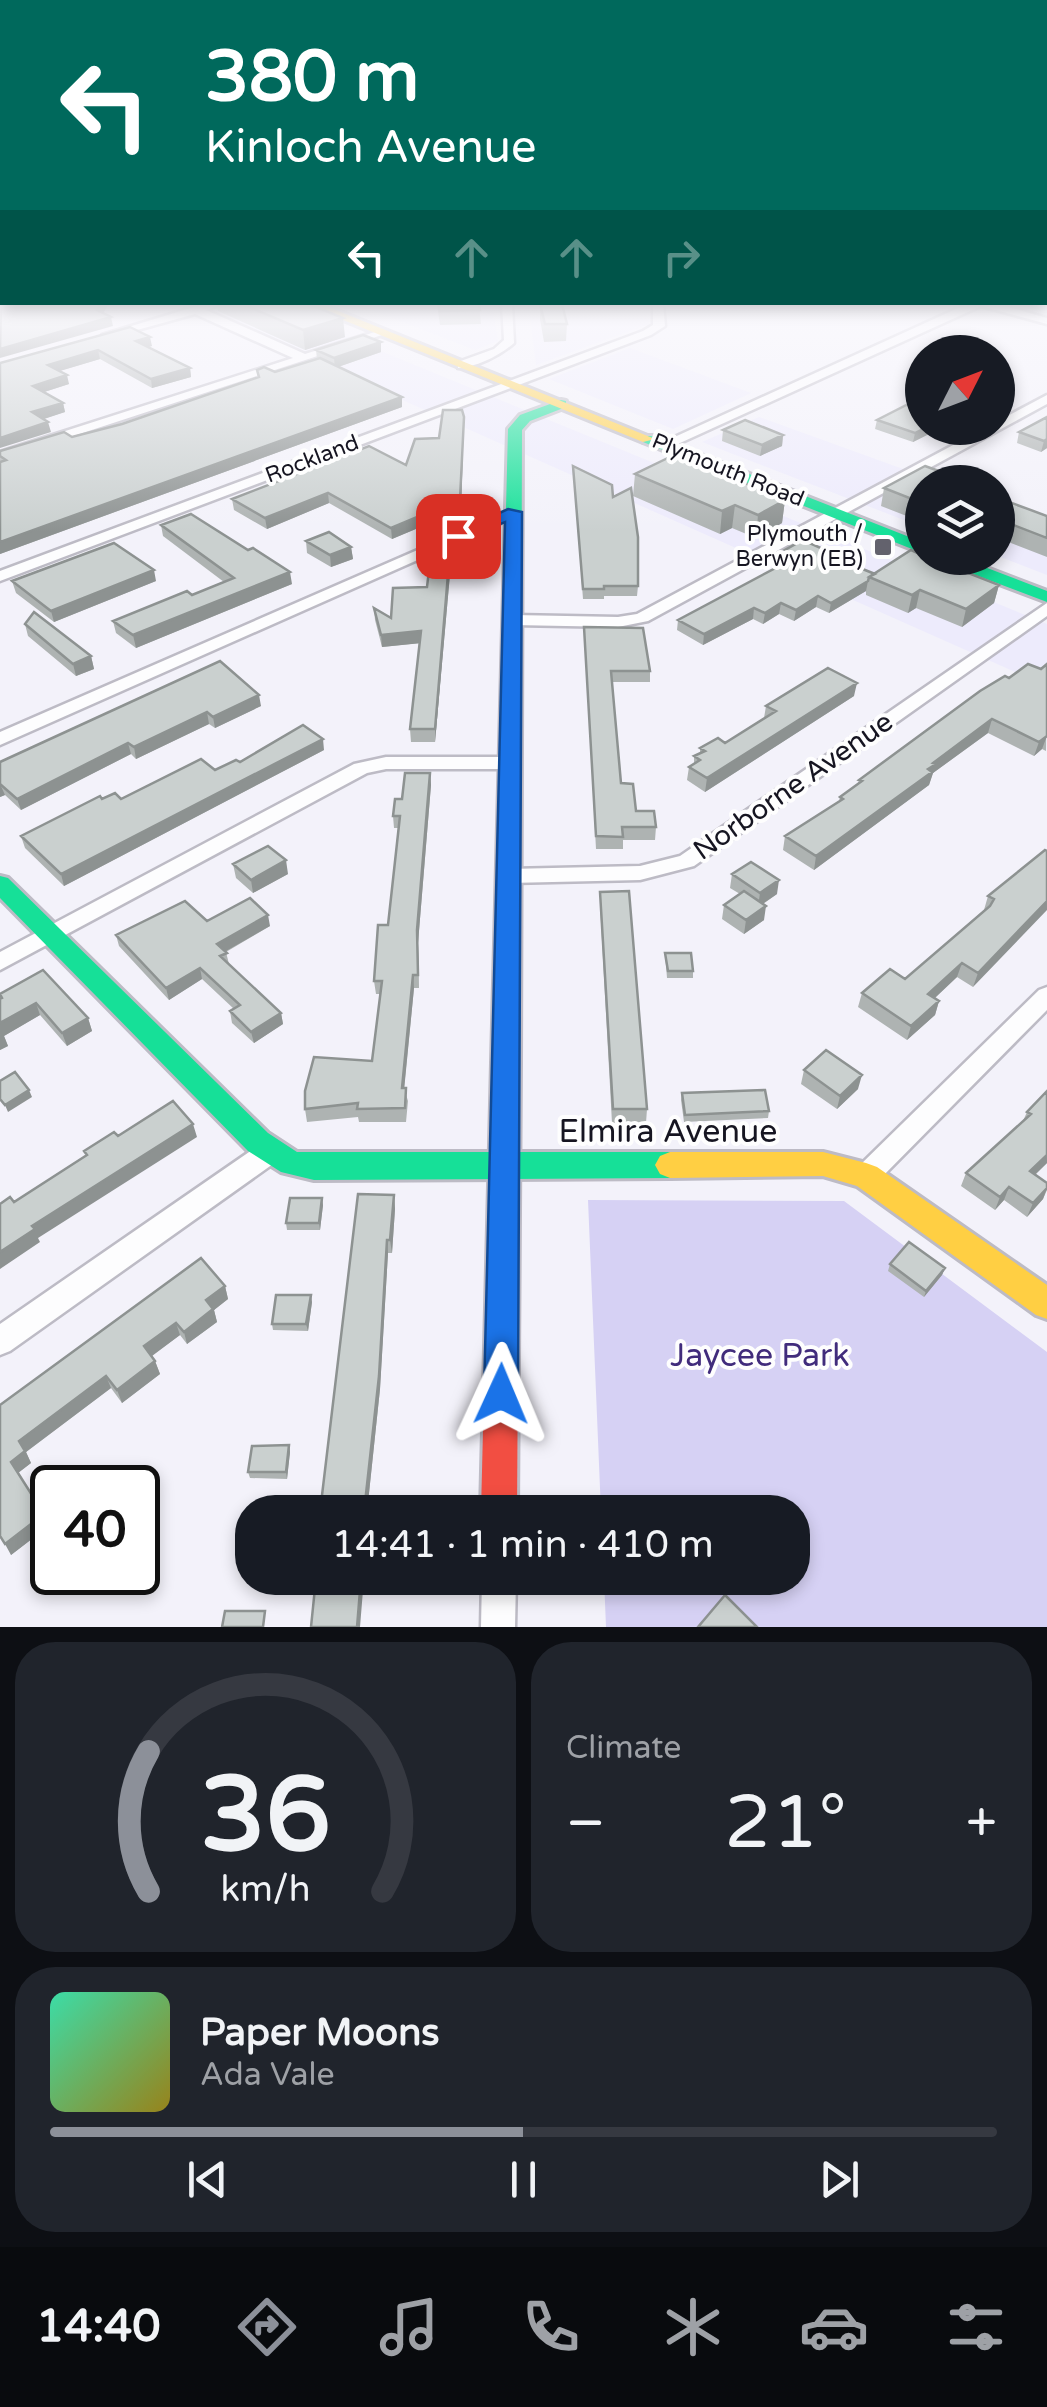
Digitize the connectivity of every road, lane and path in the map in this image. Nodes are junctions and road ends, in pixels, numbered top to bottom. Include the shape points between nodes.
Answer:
1 (236, 380) edge
2 (500, 380) edge
3 (521, 380) edge
4 (808, 380) edge
5 (510, 384) junction
6 (1047, 399) edge
7 (560, 404) junction
8 (1015, 416) edge
9 (664, 445) junction
10 (960, 445) edge
11 (0, 456) edge
12 (923, 465) edge
13 (905, 475) edge
14 (514, 512) junction
15 (835, 513) junction
16 (905, 541) edge
17 (991, 575) edge
18 (0, 576) edge
19 (1047, 597) edge
20 (1047, 608) edge
21 (514, 620) junction
22 (0, 740) edge
23 (510, 763) junction
24 (508, 876) junction
25 (0, 884) edge
26 (50, 935) junction
27 (0, 962) edge
28 (1047, 996) edge
29 (271, 1151) junction
30 (504, 1164) junction
31 (866, 1176) junction
32 (1047, 1304) edge
33 (0, 1341) edge
34 (500, 1495) edge
35 (499, 1595) edge
36 (498, 1627) edge

1 - 11 street
2 - 5 street, Plymouth Road
3 - 5 street, Rockland
4 - 9 street
5 - 7 street, Plymouth Road
5 - 18 street, Rockland
6 - 8 street
7 - 9 street, Plymouth Road
7 - 14 street via 516,426
9 - 15 street, Plymouth Road
10 - 12 street
13 - 15 street
14 - 21 street
14 - 22 street
15 - 16 street, Plymouth Road
15 - 21 street via 642,618
17 - 19 street
20 - 24 street, Norborne Avenue via 686,861 640,874
21 - 23 street
23 - 24 street
23 - 26 street via 362,768
24 - 30 street
25 - 26 street, Elmira Avenue
26 - 27 street
26 - 29 street, Elmira Avenue
28 - 31 street
29 - 30 street, Elmira Avenue via 314,1167
29 - 33 street
30 - 31 street, Elmira Avenue via 823,1164
30 - 34 street
31 - 32 street, Elmira Avenue
35 - 36 street

